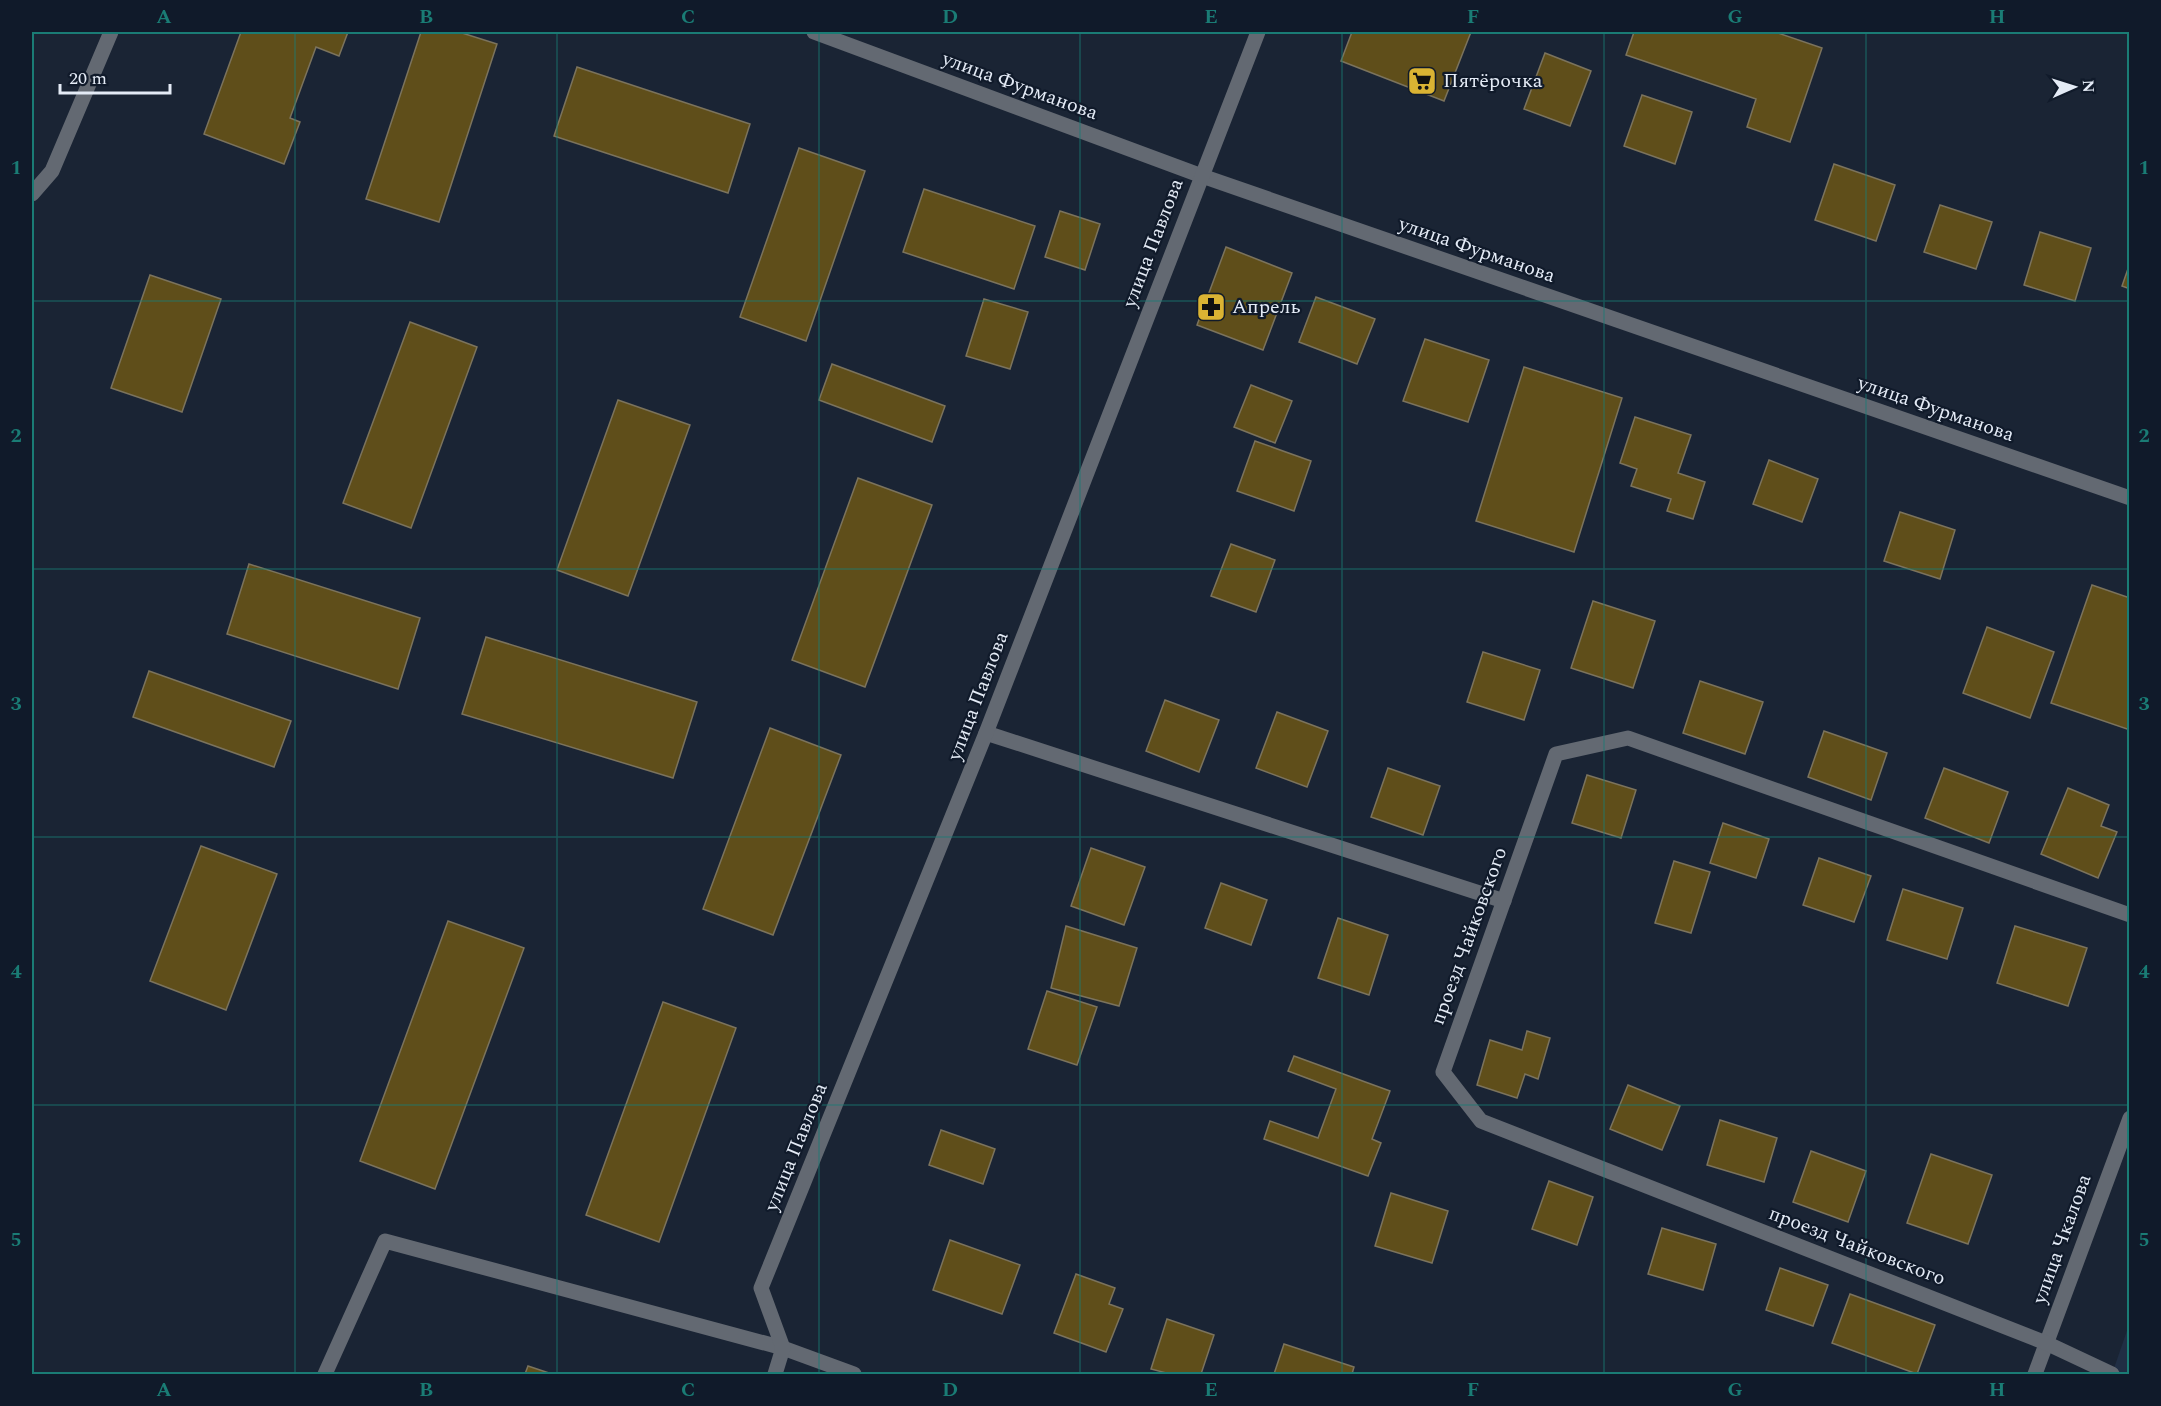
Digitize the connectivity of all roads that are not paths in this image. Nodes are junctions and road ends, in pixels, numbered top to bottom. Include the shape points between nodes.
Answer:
1 (111, 32) edge
2 (814, 32) edge
3 (1258, 32) edge
4 (1202, 177) junction
5 (32, 194) edge
6 (2130, 498) edge
7 (986, 734) junction
8 (1504, 900) junction
9 (2130, 915) edge
10 (2130, 1118) edge
11 (2046, 1343) junction
12 (783, 1348) junction
13 (325, 1374) edge
14 (775, 1374) edge
15 (854, 1374) edge
16 (2035, 1374) edge
17 (2112, 1374) edge

1 - 5 street via 52,171
2 - 4 street, улица Фурманова
3 - 4 street, улица Павлова
4 - 6 street, улица Фурманова
4 - 7 street, улица Павлова
7 - 8 street
7 - 12 street, улица Павлова via 761,1288
8 - 9 street, проезд Чайковского via 1556,754 1628,738
8 - 11 street, проезд Чайковского via 1443,1072 1481,1120
10 - 11 street, улица Чкалова
11 - 16 street, улица Чкалова
11 - 17 street
12 - 13 street via 385,1241
12 - 14 street
12 - 15 street

